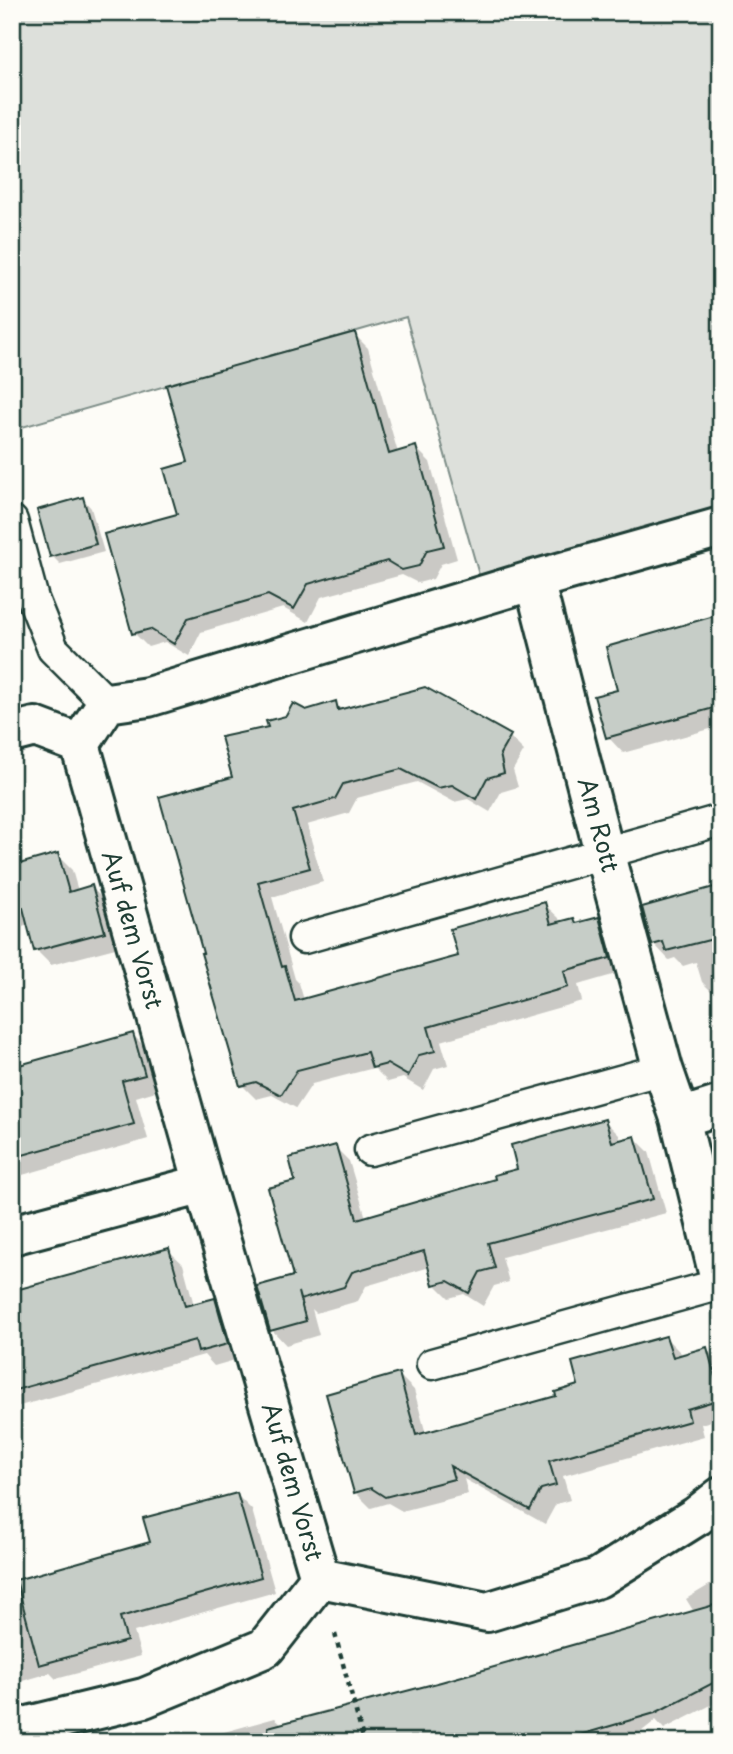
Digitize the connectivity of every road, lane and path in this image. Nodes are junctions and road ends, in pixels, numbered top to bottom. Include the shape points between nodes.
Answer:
1 (12, 521) edge
2 (721, 527) edge
3 (534, 580) junction
4 (107, 703) junction
5 (12, 733) edge
6 (80, 744) junction
7 (721, 820) edge
8 (604, 852) junction
9 (304, 938) dead end
10 (663, 1069) junction
11 (721, 1105) edge
12 (680, 1118) junction
13 (370, 1150) dead end
14 (204, 1184) junction
15 (12, 1235) edge
16 (721, 1284) edge
17 (432, 1364) dead end
18 (721, 1497) edge
19 (320, 1578) junction
20 (12, 1730) edge
21 (364, 1742) edge

1 - 4 lane via 33,599 53,649
2 - 3 street
3 - 4 street via 148,697
3 - 8 street, Am Rott
4 - 6 street
5 - 6 street via 35,727
6 - 14 street, Auf dem Vorst
7 - 8 lane
8 - 9 lane
8 - 10 street, Am Rott
10 - 12 street, Am Rott
10 - 13 lane
11 - 12 street
12 - 16 street, Am Rott
14 - 15 street
14 - 19 street, Auf dem Vorst
16 - 17 lane, Am Rott
18 - 19 street, Auf dem Vorst via 598,1578 487,1612
19 - 20 street, Auf dem Vorst via 265,1648 144,1698
19 - 21 path

